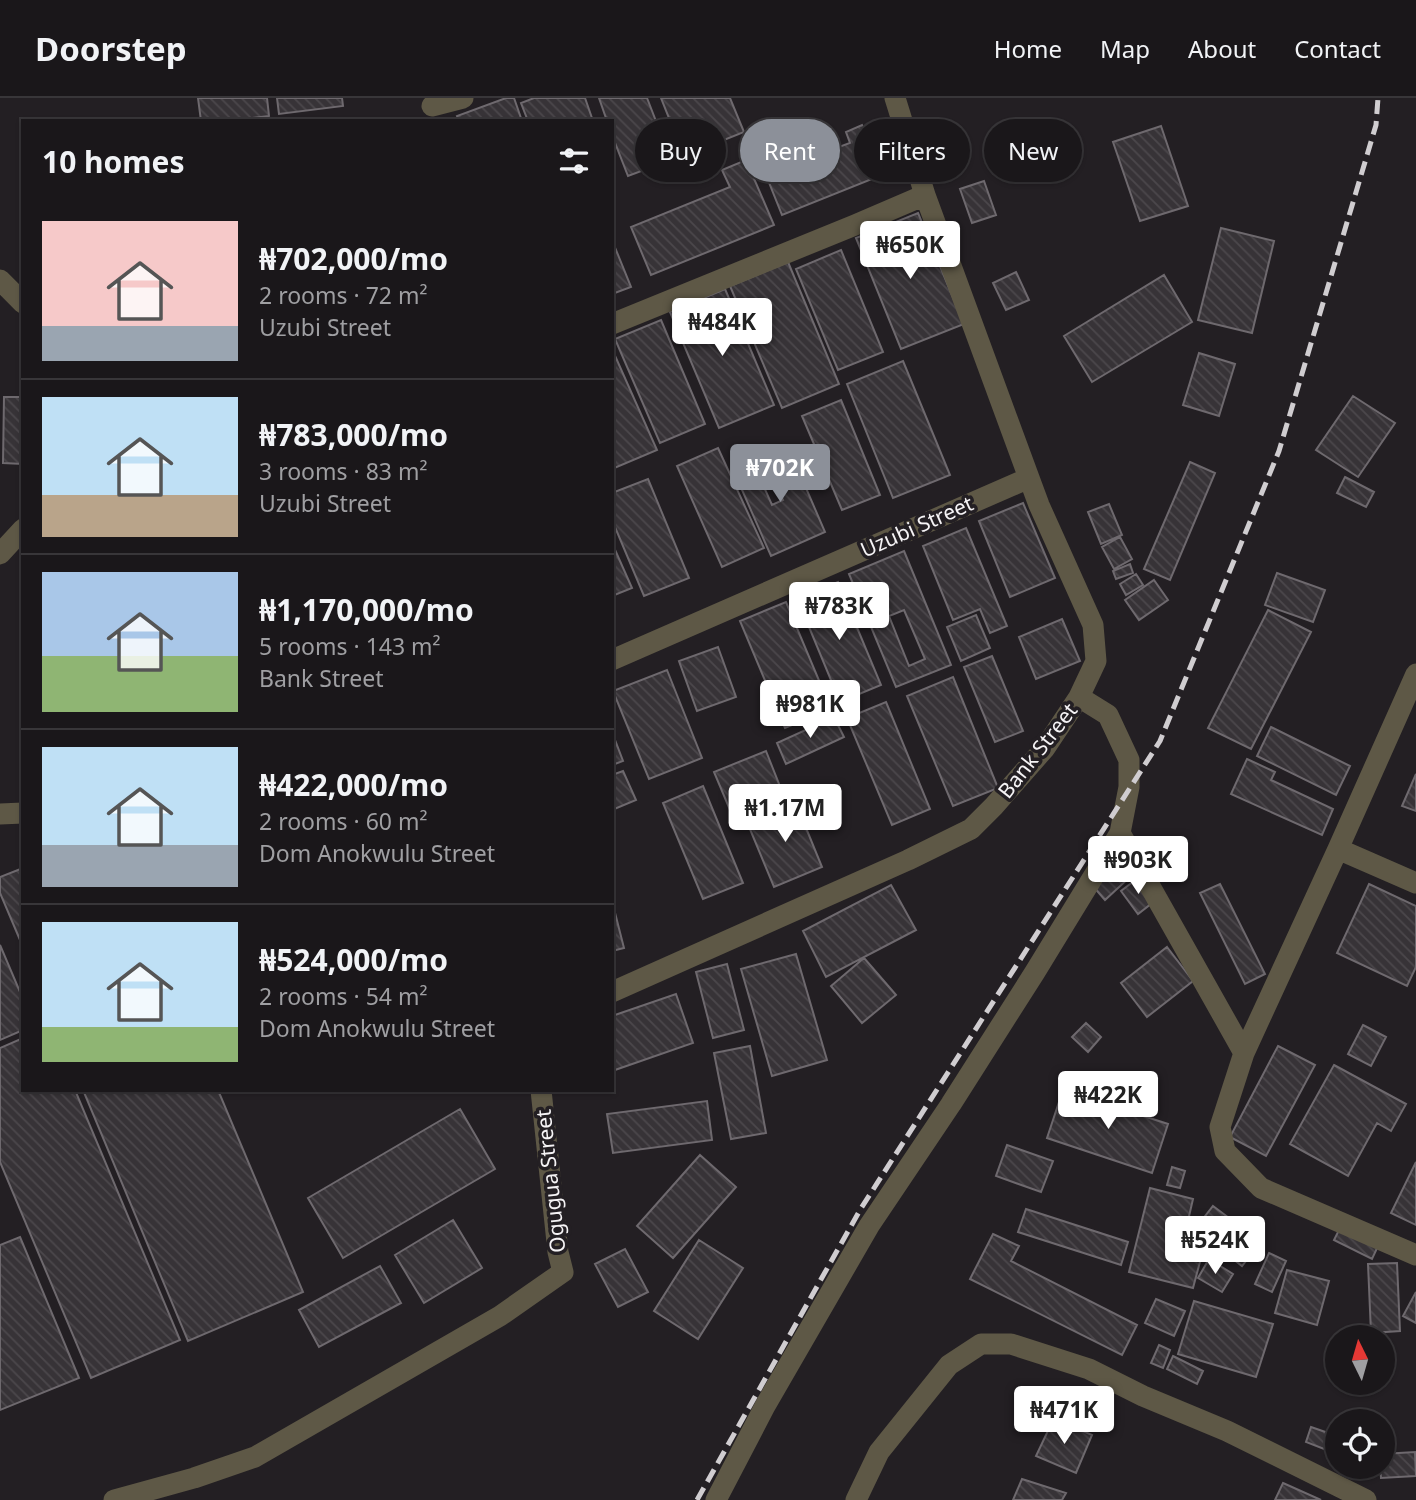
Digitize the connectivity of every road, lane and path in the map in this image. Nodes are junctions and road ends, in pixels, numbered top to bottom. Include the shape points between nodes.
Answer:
1 (463, 98) edge
2 (895, 98) edge
3 (433, 108) edge
4 (925, 195) junction
5 (0, 280) edge
6 (21, 301) edge
7 (614, 323) edge
8 (1028, 478) junction
9 (21, 531) edge
10 (0, 554) edge
11 (614, 659) edge
12 (1416, 674) edge
13 (1079, 697) junction
14 (21, 813) edge
15 (0, 814) edge
16 (1120, 833) junction
17 (1338, 849) junction
18 (1416, 883) edge
19 (614, 991) edge
20 (1244, 1053) junction
21 (541, 1092) edge
22 (1416, 1255) edge
23 (114, 1500) edge
24 (716, 1500) edge
25 (856, 1500) edge
26 (1366, 1500) edge

1 - 3 street
2 - 4 street, Bank Street
4 - 7 street
4 - 8 street, Bank Street
5 - 6 street
8 - 11 street, Uzubi Street
8 - 13 street, Bank Street via 1093,625 1096,661
9 - 10 street
12 - 17 street
13 - 16 street via 1108,715 1129,761
13 - 19 street, Bank Street via 1045,748 971,829
14 - 15 street
16 - 20 street
16 - 24 street via 869,1226
17 - 18 street
17 - 20 street
20 - 22 street via 1220,1127 1225,1151 1261,1188
21 - 23 street, Ogugua Street via 563,1272 500,1316 255,1457
25 - 26 street via 880,1452 949,1365 981,1344 1011,1343 1089,1369

